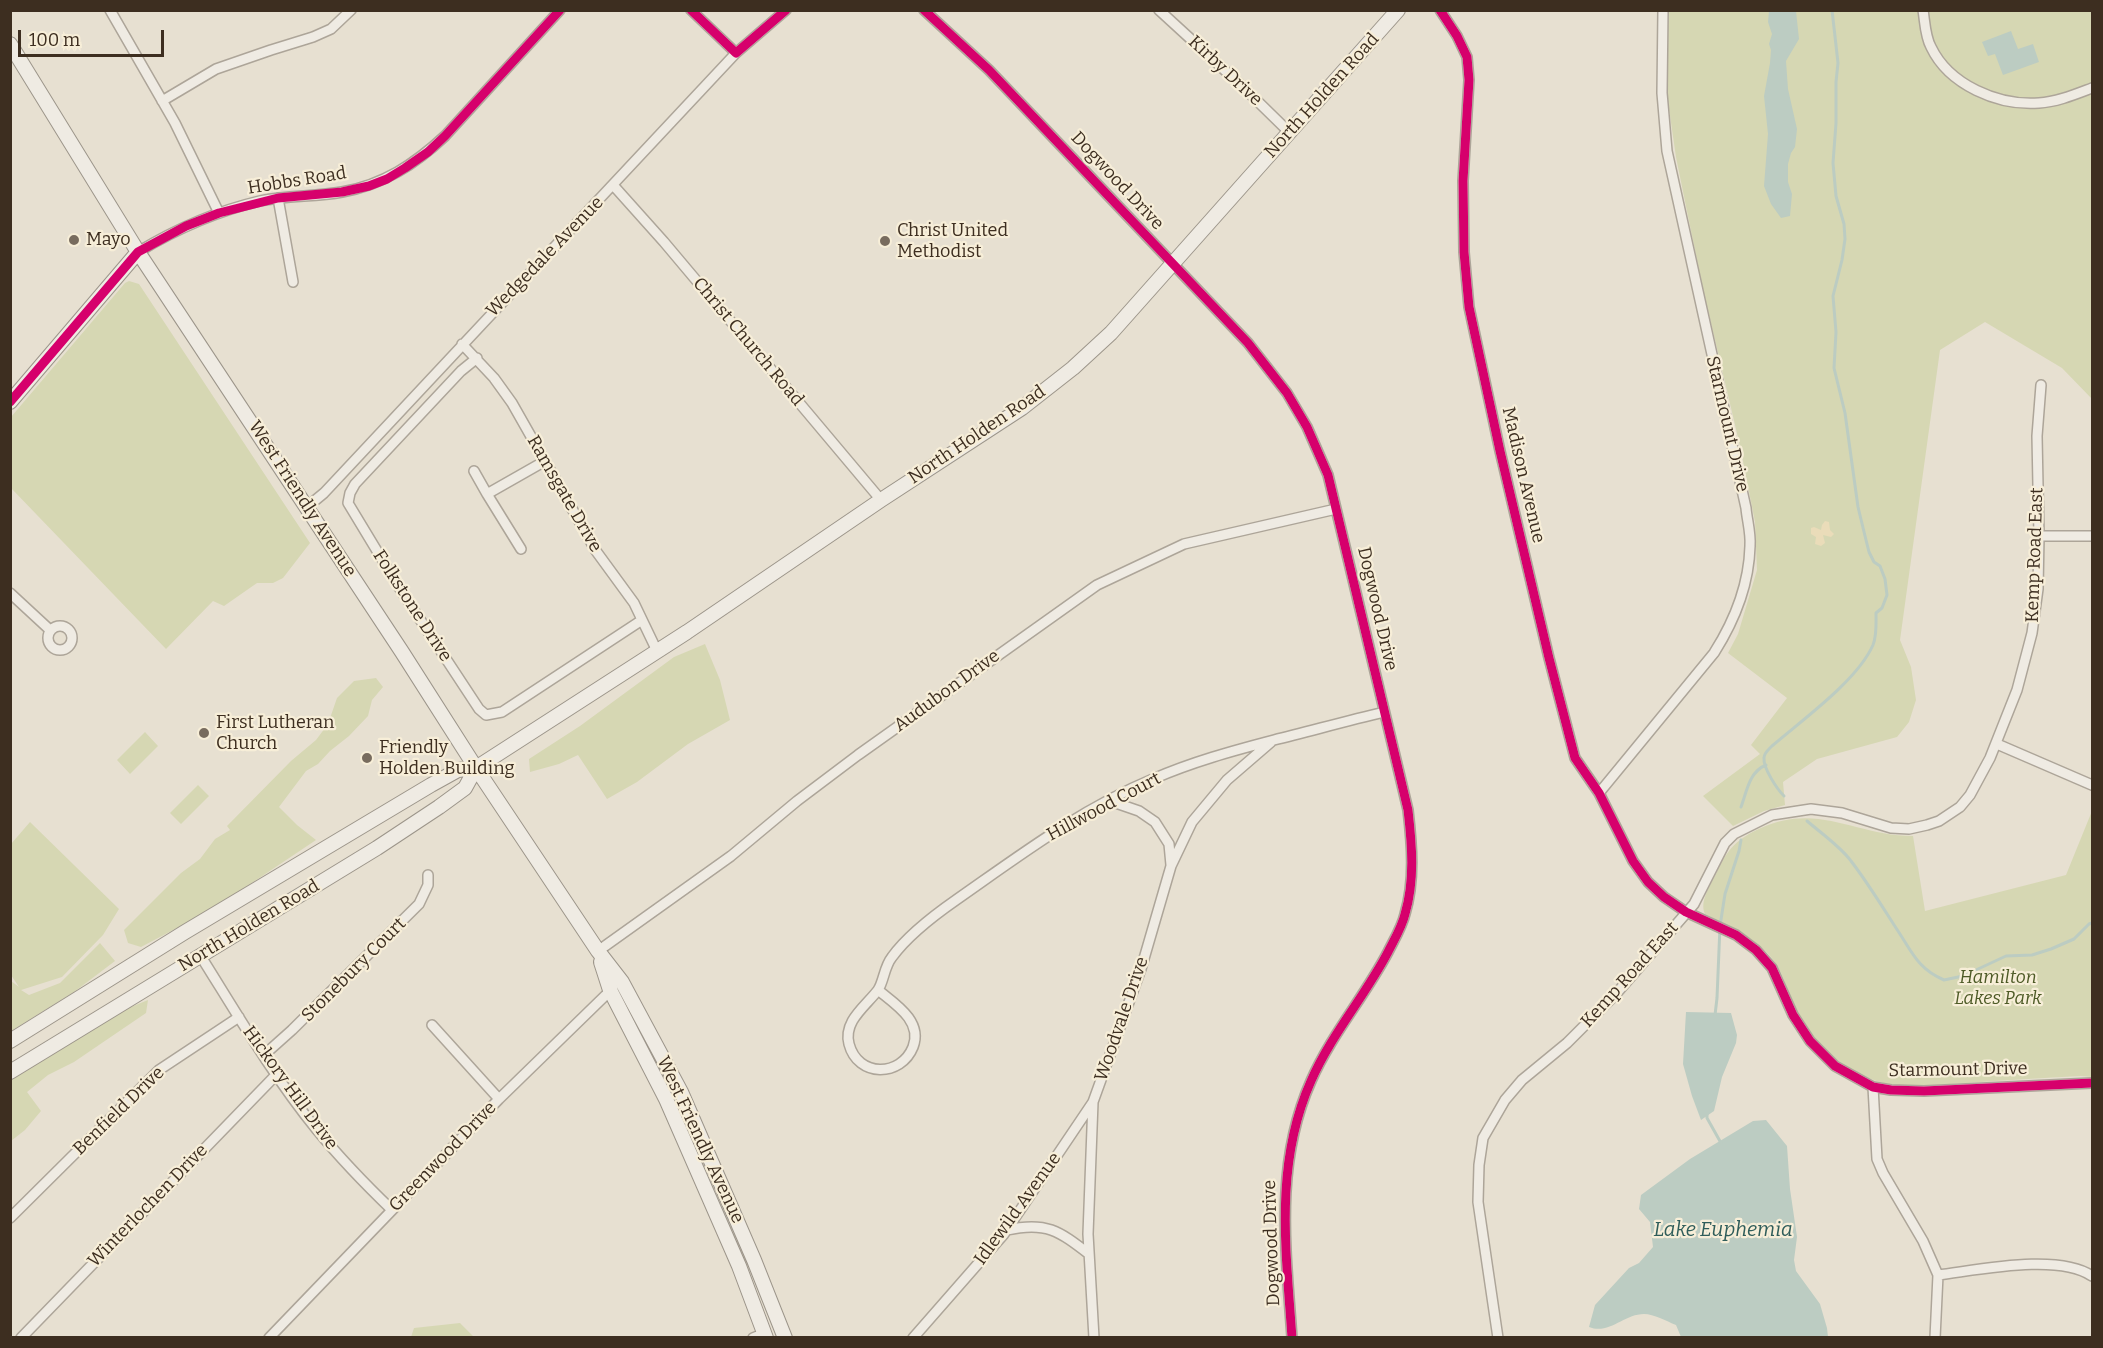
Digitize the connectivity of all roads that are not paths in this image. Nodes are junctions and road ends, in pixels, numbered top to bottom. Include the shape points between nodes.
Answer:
1 (110, 10) edge
2 (351, 10) edge
3 (560, 10) edge
4 (690, 10) edge
5 (786, 10) edge
6 (924, 10) edge
7 (1159, 10) edge
8 (1398, 10) edge
9 (1440, 10) edge
10 (1663, 10) edge
11 (1923, 10) edge
12 (10, 44) edge
13 (736, 53) junction
14 (2092, 88) edge
15 (162, 101) junction
16 (1290, 133) junction
17 (614, 185) junction
18 (278, 198) junction
19 (219, 213) junction
20 (138, 252) junction
21 (1173, 264) junction
22 (293, 282) dead end
23 (462, 344) junction
24 (477, 358) junction
25 (2041, 385) dead end
26 (10, 402) edge
27 (545, 461) junction
28 (474, 471) dead end
29 (487, 494) junction
30 (881, 500) junction
31 (307, 507) junction
32 (1336, 509) junction
33 (2039, 536) junction
34 (2092, 536) edge
35 (521, 549) dead end
36 (10, 593) edge
37 (642, 620) junction
38 (50, 630) dead end
39 (657, 651) junction
40 (1384, 712) junction
41 (1273, 741) junction
42 (1997, 744) junction
43 (476, 768) junction
44 (2092, 785) edge
45 (1599, 794) junction
46 (1110, 801) junction
47 (1171, 866) junction
48 (428, 874) dead end
49 (1686, 912) junction
50 (598, 951) junction
51 (200, 955) junction
52 (616, 986) junction
53 (878, 990) junction
54 (238, 1017) junction
55 (432, 1025) dead end
56 (10, 1041) edge
57 (264, 1055) junction
58 (10, 1072) edge
59 (276, 1075) junction
60 (2092, 1083) edge
61 (1873, 1087) junction
62 (499, 1099) junction
63 (1093, 1102) junction
64 (392, 1210) junction
65 (10, 1218) edge
66 (1007, 1230) junction
67 (1089, 1254) junction
68 (1938, 1275) junction
69 (2092, 1276) edge
70 (761, 1336) edge
71 (21, 1338) edge
72 (269, 1338) edge
73 (785, 1338) edge
74 (913, 1338) edge
75 (1094, 1338) edge
76 (1292, 1338) edge
77 (1498, 1338) edge
78 (1935, 1338) edge

1 - 15 street
2 - 15 street via 332,29 216,69
3 - 18 street, Hobbs Road via 445,136 405,168 369,186
4 - 13 street
5 - 13 street, Wedgedale Avenue
6 - 21 street, Dogwood Drive via 989,70
7 - 16 street, Kirby Drive
8 - 16 main road, North Holden Road
9 - 45 street, Madison Avenue via 1467,57 1463,181 1469,307 1575,758
10 - 45 street, Starmount Drive via 1666,151 1746,508 1750,544 1746,578 1729,630
11 - 14 street via 1930,45 1940,62 1961,82 1982,92 2019,104 2042,103
12 - 20 main road, West Friendly Avenue
13 - 17 street, Wedgedale Avenue
15 - 19 street
16 - 21 main road, North Holden Road
17 - 23 street, Wedgedale Avenue
17 - 30 street, Christ Church Road
18 - 19 street, Hobbs Road
18 - 22 street
19 - 20 street, Hobbs Road
20 - 26 main road, Hobbs Road
20 - 31 main road, West Friendly Avenue
21 - 30 main road, North Holden Road via 1111,333 1064,375 1022,408
21 - 32 street, Dogwood Drive via 1248,343 1287,393 1328,475
23 - 24 street, Ramsgate Drive
23 - 31 street, Wedgedale Avenue
24 - 27 street, Ramsgate Drive via 512,403
24 - 37 street, Folkstone Drive via 453,379 350,493 348,503 400,589 486,715 502,712
25 - 33 street, Kemp Road East via 2037,436
27 - 29 street
27 - 37 street, Ramsgate Drive via 596,551
28 - 29 street
29 - 35 street
30 - 39 main road, North Holden Road
31 - 43 main road, West Friendly Avenue
32 - 40 street, Dogwood Drive
32 - 50 street, Audubon Drive via 1184,544 1097,585 858,755 731,856
33 - 34 street
33 - 42 street, Kemp Road East via 2032,633
36 - 38 street
37 - 39 street, Ramsgate Drive
39 - 43 main road, North Holden Road
40 - 41 street, Hillwood Court
40 - 76 street, Dogwood Drive via 1408,810 1412,882 1396,936 1310,1081 1288,1156 1284,1196
41 - 46 street, Hillwood Court via 1210,757
41 - 47 street, Woodvale Drive via 1213,796 1192,822
42 - 44 street
42 - 49 street, Kemp Road East via 1960,807 1927,825 1891,828 1842,813 1811,809 1782,812 1756,821 1725,843 1694,904
43 - 50 main road, West Friendly Avenue
43 - 51 main road, North Holden Road via 465,788 440,807
43 - 56 main road, North Holden Road via 458,770 430,785
45 - 49 street, Madison Avenue via 1648,882
46 - 47 street via 1139,811 1155,822 1169,844
46 - 53 street, Hillwood Court via 1061,826 940,911 892,957
47 - 63 street, Woodvale Drive via 1141,969
48 - 57 street, Stonebury Court via 428,885 419,904
49 - 61 street, Starmount Drive via 1736,935 1756,950 1772,968 1793,1015 1810,1041 1835,1066
49 - 77 street, Kemp Road East via 1615,995 1567,1043 1522,1080 1483,1138 1478,1202
50 - 52 main road, West Friendly Avenue
51 - 54 street, Hickory Hill Drive
51 - 58 main road, North Holden Road
52 - 62 street, Greenwood Drive
52 - 70 main road, West Friendly Avenue via 739,1266
52 - 73 main road, West Friendly Avenue via 681,1092
53 - 53 street, Hillwood Court via 853,1020 849,1043 857,1060 873,1070 884,1070 903,1062 915,1043 913,1023
54 - 57 street, Hickory Hill Drive
54 - 65 street, Benfield Drive via 159,1070
55 - 62 street
57 - 59 street, Hickory Hill Drive
59 - 64 street, Hickory Hill Drive via 316,1129
59 - 71 street, Winterlochen Drive
60 - 61 street, Starmount Drive via 1924,1091
61 - 68 street via 1877,1159
62 - 64 street, Greenwood Drive
63 - 66 street, Idlewild Avenue
63 - 67 street, Woodvale Drive
64 - 72 street, Greenwood Drive
66 - 67 street via 1026,1226 1050,1229
66 - 74 street, Idlewild Avenue
67 - 75 street, Woodvale Drive
68 - 69 street via 2039,1264 2066,1265
68 - 78 street

